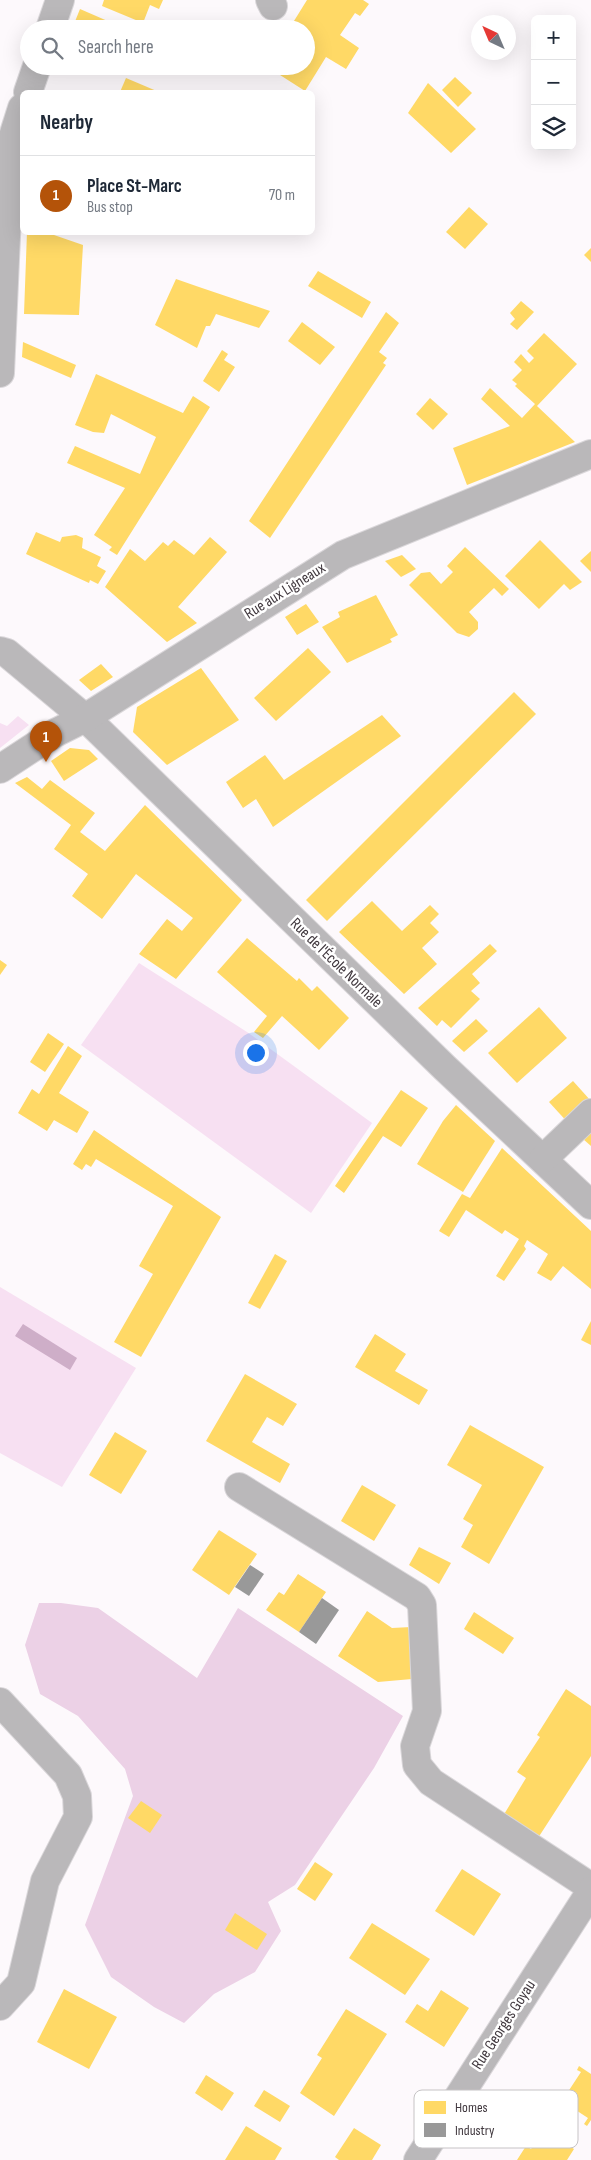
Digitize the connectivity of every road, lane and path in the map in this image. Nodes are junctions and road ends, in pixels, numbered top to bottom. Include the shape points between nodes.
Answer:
1 (60, 0) edge
2 (53, 20) edge
3 (34, 75) edge
4 (29, 90) edge
5 (20, 112) edge
6 (5, 143) edge
7 (0, 373) edge
8 (591, 454) edge
9 (0, 651) edge
10 (85, 718) junction
11 (0, 768) edge
12 (591, 1113) edge
13 (543, 1160) junction
14 (591, 1205) edge
15 (239, 1487) dead end
16 (0, 1702) edge
17 (591, 1889) edge
18 (0, 2006) edge
19 (463, 2090) edge
20 (426, 2148) edge
21 (418, 2160) edge

1 - 2 street
3 - 4 street
5 - 6 street
6 - 7 street
8 - 10 street, Rue aux Ligneaux via 343,555
9 - 10 street, Rue de l'École Normale via 7,653
10 - 11 street, Rue aux Ligneaux
10 - 13 street, Rue de l'École Normale via 444,1068
12 - 13 street
13 - 14 street, Rue de l'École Normale
15 - 17 street via 416,1597 422,1604 427,1711 415,1746 417,1765 431,1782
16 - 18 street via 68,1775 77,1796 78,1817 45,1881 21,1983
17 - 19 street, Rue Georges Goyau
20 - 21 street, Rue Georges Goyau

